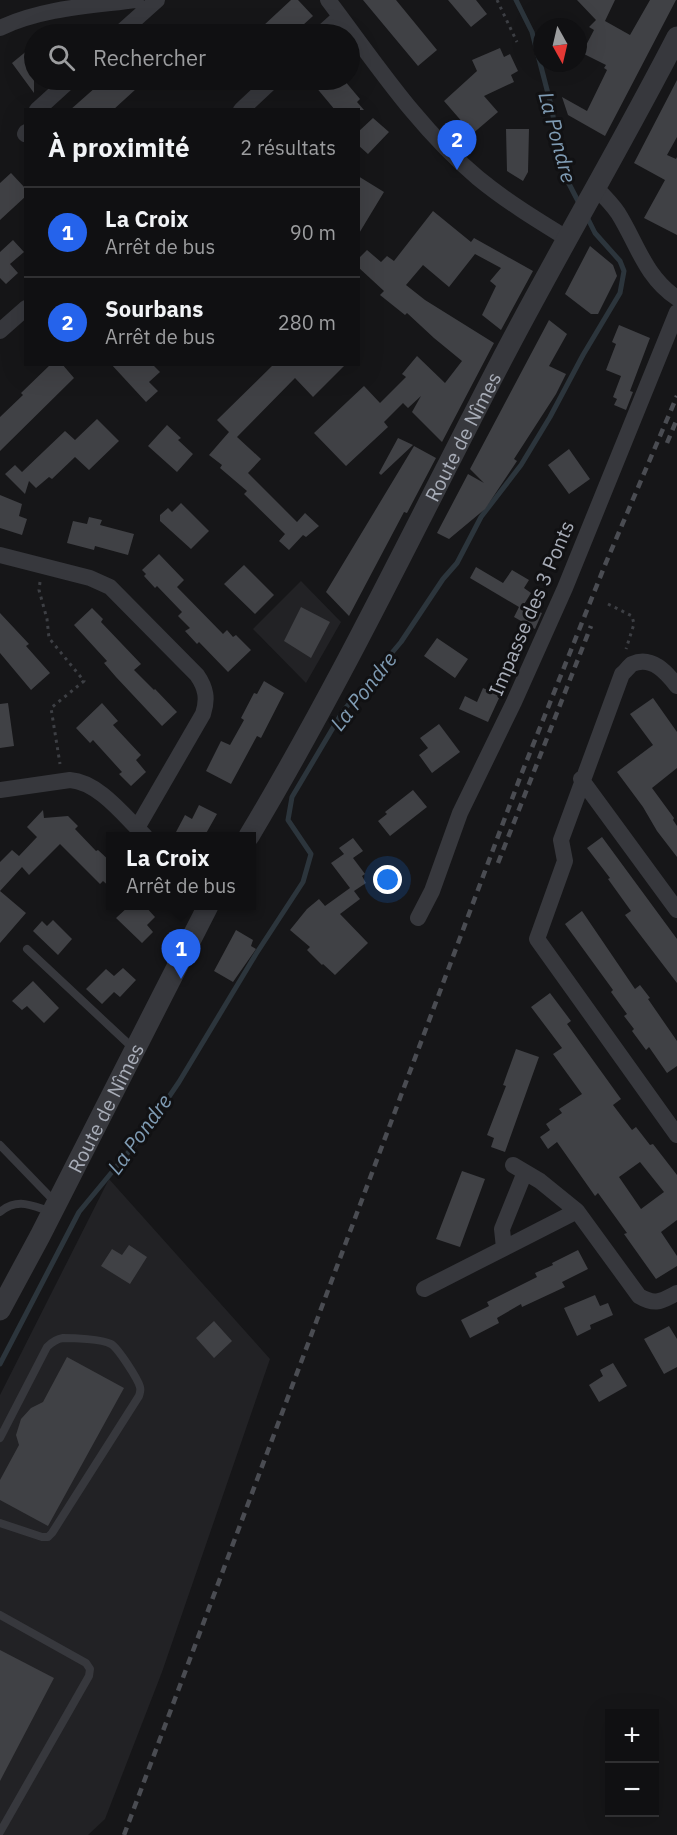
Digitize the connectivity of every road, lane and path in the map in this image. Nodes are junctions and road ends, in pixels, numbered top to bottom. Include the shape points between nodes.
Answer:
1 (136, 0) edge
2 (157, 0) edge
3 (328, 0) edge
4 (497, 0) edge
5 (340, 16) junction
6 (130, 24) edge
7 (332, 24) edge
8 (346, 24) edge
9 (0, 28) edge
10 (677, 37) edge
11 (517, 42) dead end
12 (360, 44) edge
13 (58, 90) edge
14 (262, 90) edge
15 (39, 108) edge
16 (243, 108) edge
17 (596, 188) junction
18 (568, 239) junction
19 (677, 298) edge
20 (24, 310) edge
21 (677, 312) edge
22 (0, 331) edge
23 (0, 555) edge
24 (42, 566) junction
25 (608, 604) dead end
26 (623, 674) junction
27 (677, 686) edge
28 (581, 779) junction
29 (63, 781) junction
30 (0, 790) edge
31 (141, 832) edge
32 (252, 832) edge
33 (206, 910) edge
34 (677, 910) edge
35 (418, 918) dead end
36 (27, 949) dead end
37 (135, 1051) junction
38 (677, 1135) edge
39 (0, 1145) edge
40 (55, 1207) junction
41 (577, 1211) junction
42 (0, 1212) edge
43 (504, 1248) junction
44 (424, 1289) dead end
45 (677, 1293) edge
46 (0, 1310) edge
47 (0, 1438) edge
48 (0, 1523) edge
49 (0, 1615) edge
50 (0, 1832) edge

1 - 9 street via 46,12
2 - 6 street
3 - 5 street
4 - 11 path
5 - 7 street
5 - 8 street
10 - 17 street, Route de Nîmes
12 - 18 street via 394,91 439,142 485,184
13 - 15 street
14 - 16 street
17 - 18 street, Route de Nîmes
17 - 19 street via 618,213 649,271
18 - 32 street, Route de Nîmes via 500,363 345,667
20 - 22 street
21 - 35 street, Impasse des 3 Ponts via 565,588 460,813
23 - 24 street
24 - 29 path via 39,590 49,638 84,681 51,708
24 - 31 street via 110,586 203,683 207,703 203,714
25 - 26 path via 632,616 634,624 622,659
26 - 27 street via 632,664 648,662 664,670
26 - 28 street
28 - 34 street
28 - 38 street via 561,840 566,861 537,939
29 - 30 street
29 - 31 street via 91,786
33 - 37 street, Route de Nîmes
36 - 37 lane
37 - 40 street, Route de Nîmes
39 - 40 lane
40 - 42 lane via 20,1203 9,1204
40 - 46 street, Route de Nîmes
41 - 43 street
41 - 43 street via 519,1168 502,1229
41 - 45 street via 639,1296 653,1302
43 - 44 street
47 - 48 lane via 53,1341 63,1338 111,1344 139,1383 139,1396 52,1533 42,1538
49 - 50 lane via 86,1663 90,1669

